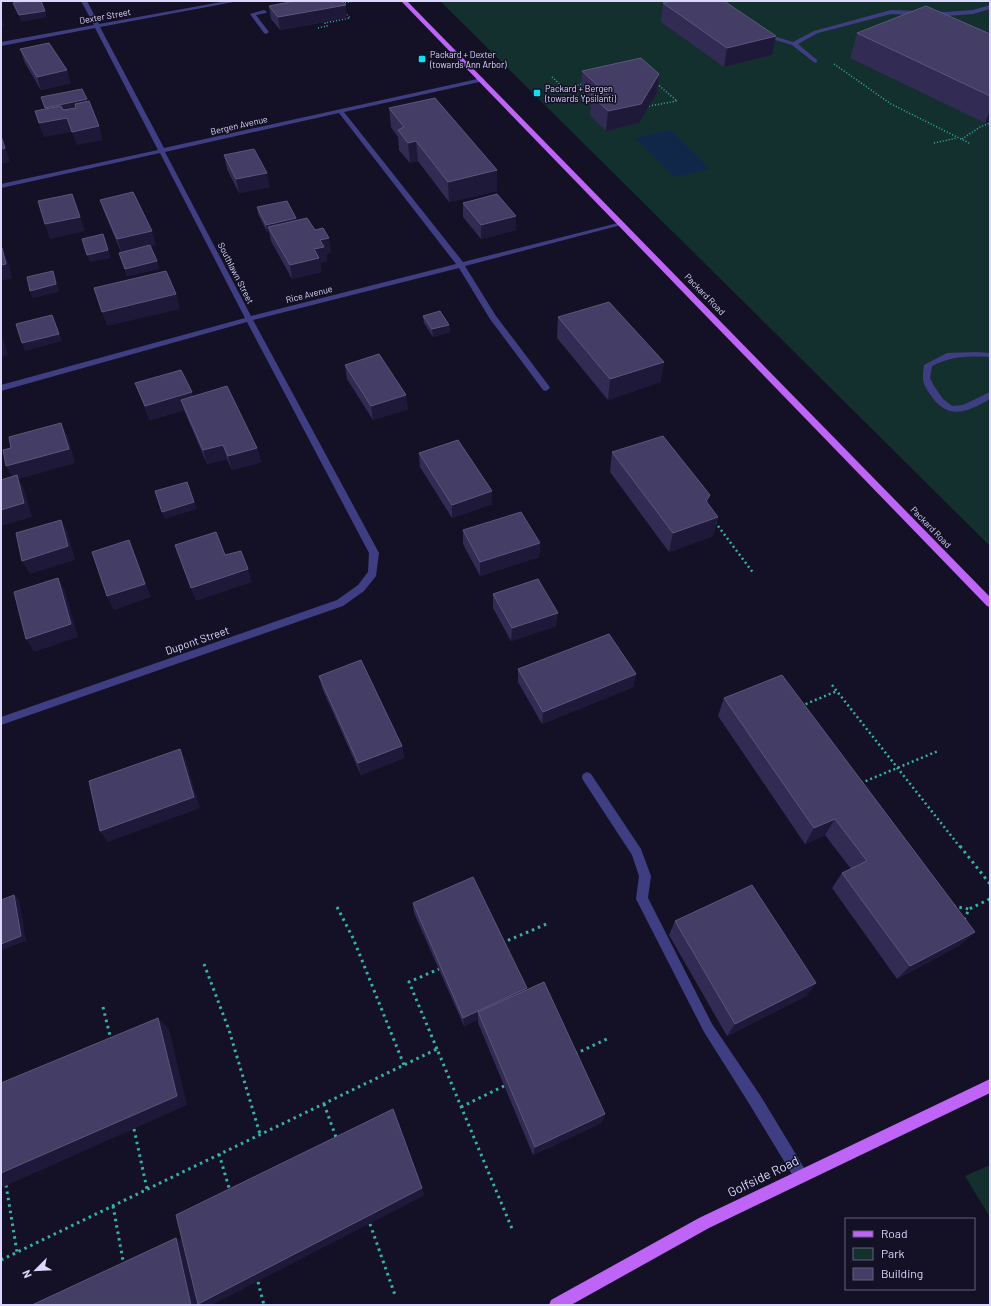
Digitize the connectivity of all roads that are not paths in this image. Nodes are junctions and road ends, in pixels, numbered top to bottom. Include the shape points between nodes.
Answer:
1 (84, 1) edge
2 (236, 1) edge
3 (404, 1) edge
4 (990, 7) edge
5 (264, 12) dead end
6 (99, 27) junction
7 (266, 32) dead end
8 (758, 32) edge
9 (1, 44) edge
10 (794, 44) junction
11 (815, 61) dead end
12 (482, 80) junction
13 (340, 111) junction
14 (163, 151) junction
15 (1, 186) edge
16 (622, 224) junction
17 (461, 265) junction
18 (249, 319) junction
19 (990, 355) edge
20 (1, 388) edge
21 (546, 388) dead end
22 (990, 395) edge
23 (374, 553) joint
24 (990, 603) edge
25 (1, 721) edge
26 (587, 777) dead end
27 (990, 1086) edge
28 (801, 1176) junction
29 (556, 1305) edge

1 - 6 street, Southlawn Street
2 - 6 street, Dexter Street
3 - 12 main road, Packard Road
4 - 10 street via 972,12 946,14 891,12 816,32
5 - 7 street via 253,14
6 - 9 street, Dexter Street
6 - 14 street, Southlawn Street
8 - 10 street
10 - 11 street
12 - 13 street, Bergen Avenue
12 - 16 main road, Packard Road
13 - 14 street, Bergen Avenue
13 - 17 street
14 - 15 street, Bergen Avenue
14 - 18 street, Southlawn Street
16 - 17 street, Rice Avenue
16 - 24 main road, Packard Road
17 - 18 street, Rice Avenue
17 - 21 street via 493,317
18 - 20 street, Rice Avenue
18 - 23 street, Southlawn Street
19 - 22 street via 947,356 928,366 926,378 942,404 951,409 962,408
23 - 25 street, Dupont Street via 373,573 361,588 340,603
26 - 28 street via 636,853 645,876 642,899 708,1028
27 - 28 main road, Golfside Road
28 - 29 main road, Golfside Road via 704,1223

